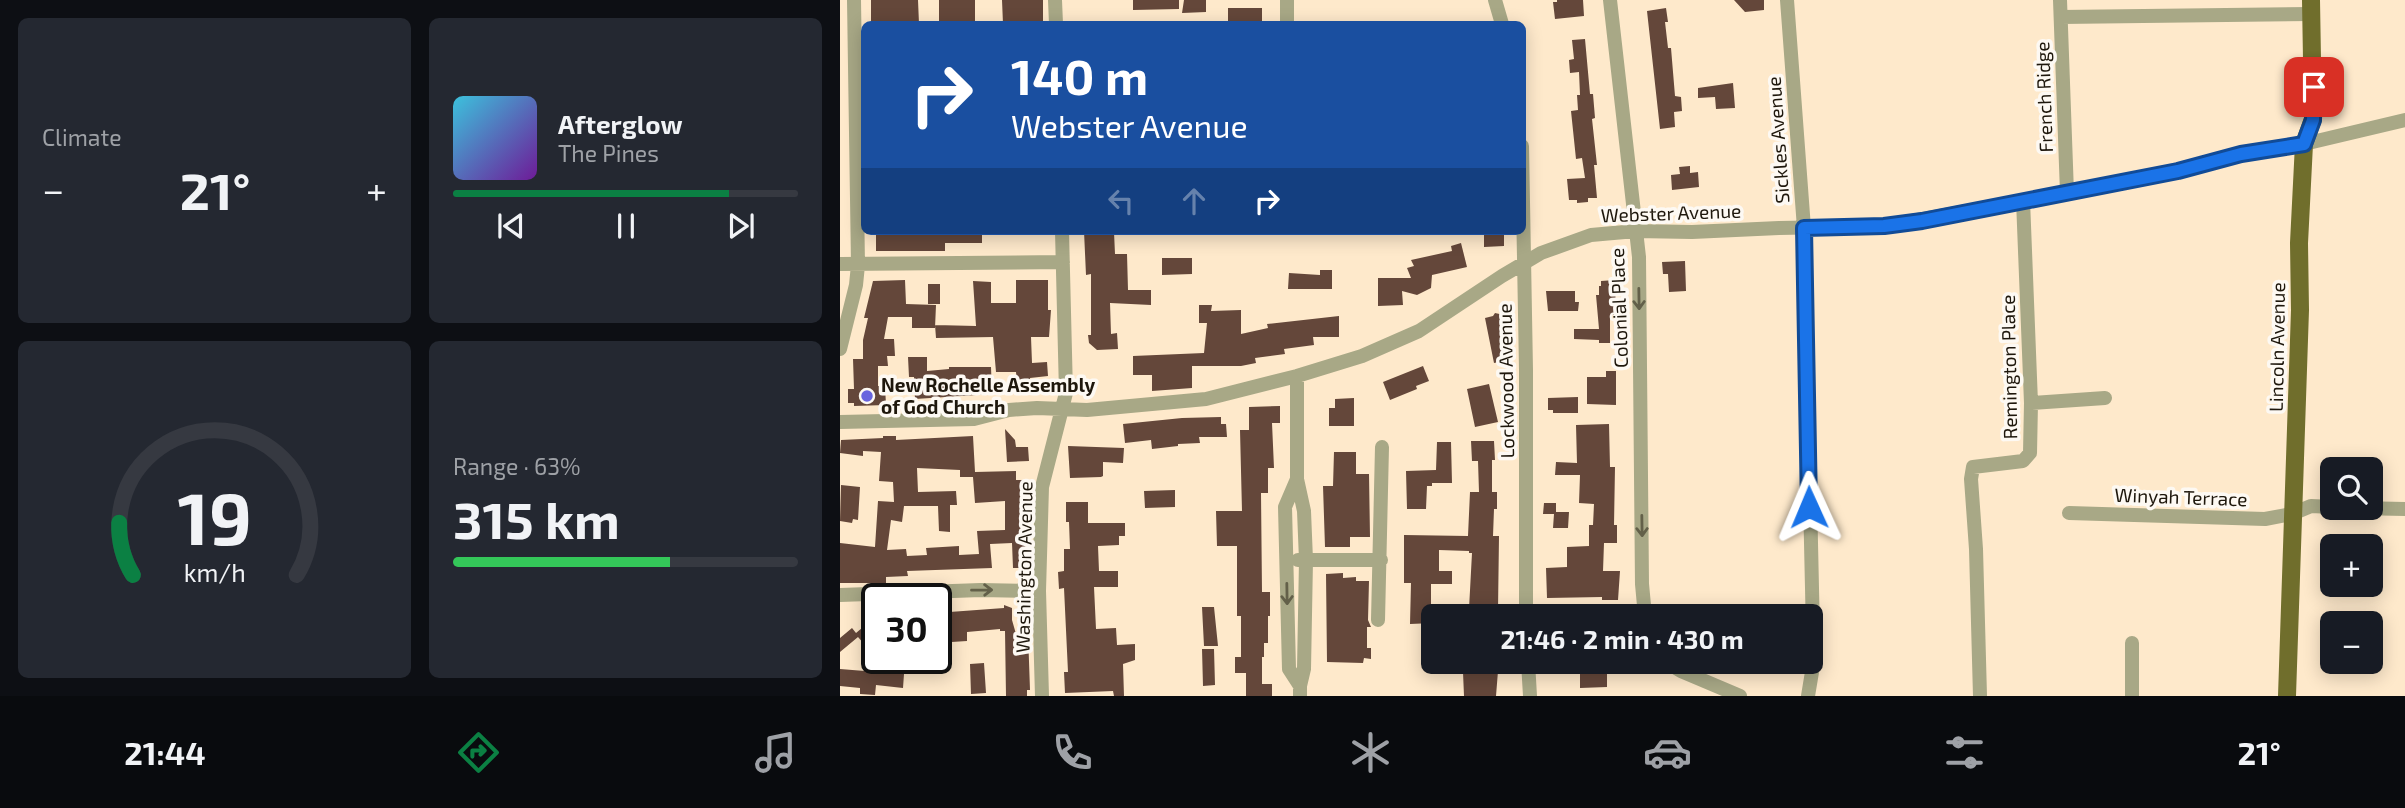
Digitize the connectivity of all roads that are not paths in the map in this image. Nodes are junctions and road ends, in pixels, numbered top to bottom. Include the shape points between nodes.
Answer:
1 (854, 0) edge
2 (1055, 0) edge
3 (1287, 0) edge
4 (1495, 0) edge
5 (1610, 0) edge
6 (1787, 0) edge
7 (2060, 0) edge
8 (2311, 7) edge
9 (2061, 17) junction
10 (1056, 21) edge
11 (1287, 21) edge
12 (1501, 21) edge
13 (2405, 120) edge
14 (2304, 144) junction
15 (2067, 193) junction
16 (2022, 200) junction
17 (1804, 228) junction
18 (1636, 231) junction
19 (1062, 235) edge
20 (1524, 235) edge
21 (1063, 262) junction
22 (1524, 262) junction
23 (840, 264) edge
24 (858, 265) junction
25 (840, 349) edge
26 (1297, 376) junction
27 (2105, 398) dead end
28 (2031, 403) junction
29 (1061, 409) junction
30 (840, 422) edge
31 (1382, 447) dead end
32 (1297, 479) junction
33 (2320, 506) edge
34 (2383, 509) edge
35 (2405, 509) edge
36 (2069, 513) dead end
37 (2292, 514) junction
38 (1286, 560) junction
39 (1306, 560) junction
40 (1381, 560) junction
41 (1039, 591) junction
42 (840, 595) edge
43 (1526, 604) edge
44 (1644, 604) edge
45 (1378, 620) dead end
46 (2132, 643) dead end
47 (1529, 674) edge
48 (1688, 674) edge
49 (1300, 691) edge
50 (1042, 696) edge
51 (1530, 696) edge
52 (1740, 696) edge
53 (1808, 696) edge
54 (1980, 696) edge
55 (2132, 696) edge
56 (2287, 696) edge

1 - 24 street
2 - 10 street
3 - 11 street
4 - 12 street
5 - 18 street, Colonial Place
6 - 17 street, Sickles Avenue
7 - 9 street, French Ridge
8 - 9 street
8 - 14 main road, Lincoln Avenue via 2313,120
9 - 15 street, French Ridge
13 - 14 street, Webster Avenue
14 - 15 street, Webster Avenue
14 - 37 main road, Lincoln Avenue
15 - 16 street, Webster Avenue
16 - 17 street, Webster Avenue via 1884,226
16 - 28 street, Remington Place
17 - 18 street, Webster Avenue
17 - 53 street, Sickles Avenue via 1813,634
18 - 22 street, Webster Avenue via 1591,235
18 -> 44 street, Colonial Place
19 - 21 street, Washington Avenue
20 - 22 street, Lockwood Avenue
21 - 24 street
21 - 29 street, Washington Avenue via 1066,393
22 - 26 street, Webster Avenue via 1419,331 1362,356
22 - 43 street, Lockwood Avenue
23 - 24 street
24 - 25 street
26 - 29 street, Webster Avenue via 1206,398 1087,411
26 - 32 street
27 - 28 street
28 - 54 street, Remington Place via 2030,453 2023,461 1973,467
29 - 30 street, Webster Avenue via 1009,410 974,419
29 - 41 street, Washington Avenue via 1042,487
31 - 40 street
32 - 38 street via 1285,507
32 - 39 street
33 - 37 street, Winyah Terrace
34 - 35 street
36 - 37 street, Winyah Terrace via 2265,519
37 - 56 main road, Lincoln Avenue
38 - 39 street
38 -> 49 street via 1289,669
39 - 40 street
39 - 49 street
40 - 45 street
42 -> 41 street
41 - 50 street, Washington Avenue
46 - 55 street
47 - 51 street
48 - 52 street

